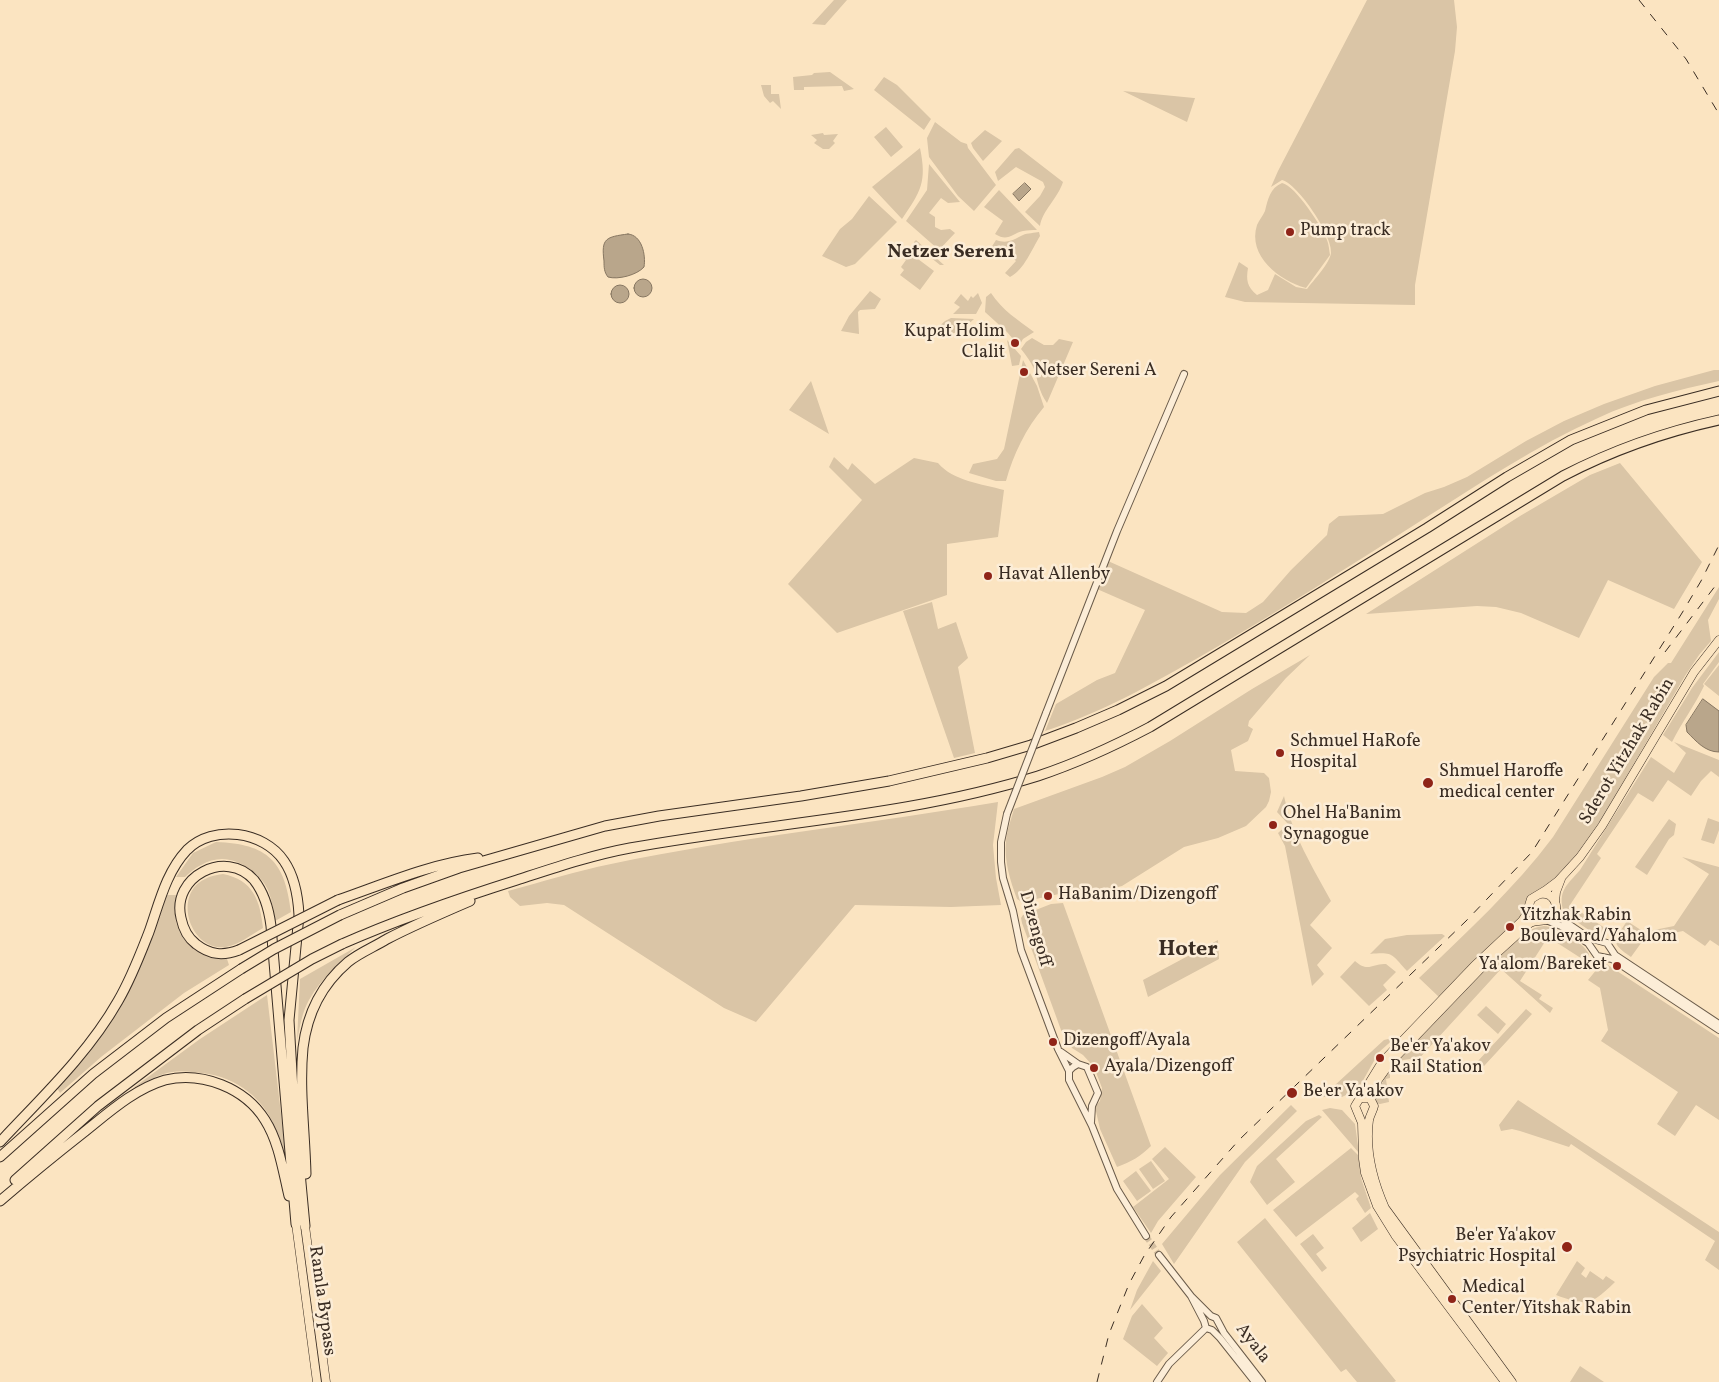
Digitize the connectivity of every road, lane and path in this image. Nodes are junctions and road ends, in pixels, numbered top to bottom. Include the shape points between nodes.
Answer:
1 (1184, 374) dead end
2 (1719, 391) edge
3 (1719, 420) edge
4 (1719, 640) edge
5 (503, 855) junction
6 (1562, 877) junction
7 (523, 878) junction
8 (1540, 894) junction
9 (1556, 905) junction
10 (1529, 906) junction
11 (1543, 921) junction
12 (1599, 942) junction
13 (1609, 948) junction
14 (1594, 950) junction
15 (1604, 956) junction
16 (1719, 1024) edge
17 (1719, 1030) edge
18 (1058, 1049) junction
19 (1078, 1064) junction
20 (1069, 1072) junction
21 (1360, 1098) junction
22 (1371, 1100) junction
23 (1094, 1102) junction
24 (1081, 1103) junction
25 (1371, 1113) junction
26 (1359, 1114) junction
27 (1092, 1126) junction
28 (0, 1142) edge
29 (0, 1157) edge
30 (0, 1194) edge
31 (0, 1201) edge
32 (300, 1225) junction
33 (1146, 1236) tunnel mouth
34 (1159, 1255) tunnel mouth
35 (1191, 1296) junction
36 (1211, 1316) junction
37 (1218, 1324) junction
38 (1207, 1326) junction
39 (317, 1382) edge
40 (326, 1382) edge
41 (1157, 1382) edge
42 (1255, 1382) edge
43 (1262, 1382) edge
44 (1505, 1382) edge
45 (1512, 1382) edge

1 - 18 street, Dizengoff, bridge via 1117,531 1007,814 1000,842 1003,878 1021,950
2 - 5 highway via 1646,410 1571,440 1166,686 1068,732 987,758 908,777 856,788 624,822
3 - 7 highway via 1652,438 1563,476 1183,707 1087,758 1017,782 930,802 629,848
4 - 6 main road, Sderot Yitzhak Rabin via 1694,672 1592,841
5 - 29 highway, bridge via 431,878 340,915 274,949 166,1018 93,1074
5 - 32 highway, bridge via 457,860 338,900 239,950 227,955 215,954 194,943 180,914 183,893 201,872 223,866 240,870 253,879 266,899 271,926
6 - 8 main road, Sderot Yitzhak Rabin
6 - 9 main road, Sderot Yitzhak Rabin via 1556,892
7 - 30 highway, bridge via 377,928 312,959 198,1030 98,1106
7 - 32 highway via 407,929 364,952 342,968 318,997 307,1026 302,1062 306,1172
8 - 9 main road via 1550,895
8 - 10 main road via 1531,899
9 - 11 main road via 1553,916
9 - 12 street via 1564,922
10 - 11 main road via 1531,915
10 - 21 main road via 1522,920 1382,1062
11 - 14 street via 1565,928
11 - 22 main road via 1530,923 1487,962 1390,1063 1378,1080
12 - 13 street via 1607,943
12 - 14 street
13 - 15 street
13 - 16 street
14 - 15 street via 1597,956
15 - 17 street
18 - 19 street
18 - 20 street, Dizengoff
19 - 20 street
19 - 23 street via 1089,1069 1098,1090
20 - 24 street via 1069,1080
21 - 22 main road
21 - 26 main road via 1355,1106
22 - 25 main road via 1374,1106
23 - 24 street
23 - 27 street
24 - 27 street
25 - 26 main road
25 - 45 main road via 1370,1158 1385,1208
26 - 44 main road via 1365,1172 1380,1212
27 - 33 street via 1116,1189
28 - 32 highway via 102,1027 131,975 173,869 180,859 189,849 208,838 222,834 247,836 278,853 291,872 298,899 289,1020
31 - 32 highway via 132,1096 166,1080 198,1078 238,1093 265,1121 273,1136
32 - 39 main road, Ramla Bypass
32 - 40 main road, Ramla Bypass
34 - 35 street, Ayala
35 - 36 street, Ayala
35 - 38 street, Ayala
36 - 37 street
36 - 38 street via 1207,1317
37 - 38 street via 1216,1328
37 - 43 street, Ayala
38 - 41 street via 1169,1364
38 - 42 street, Ayala

